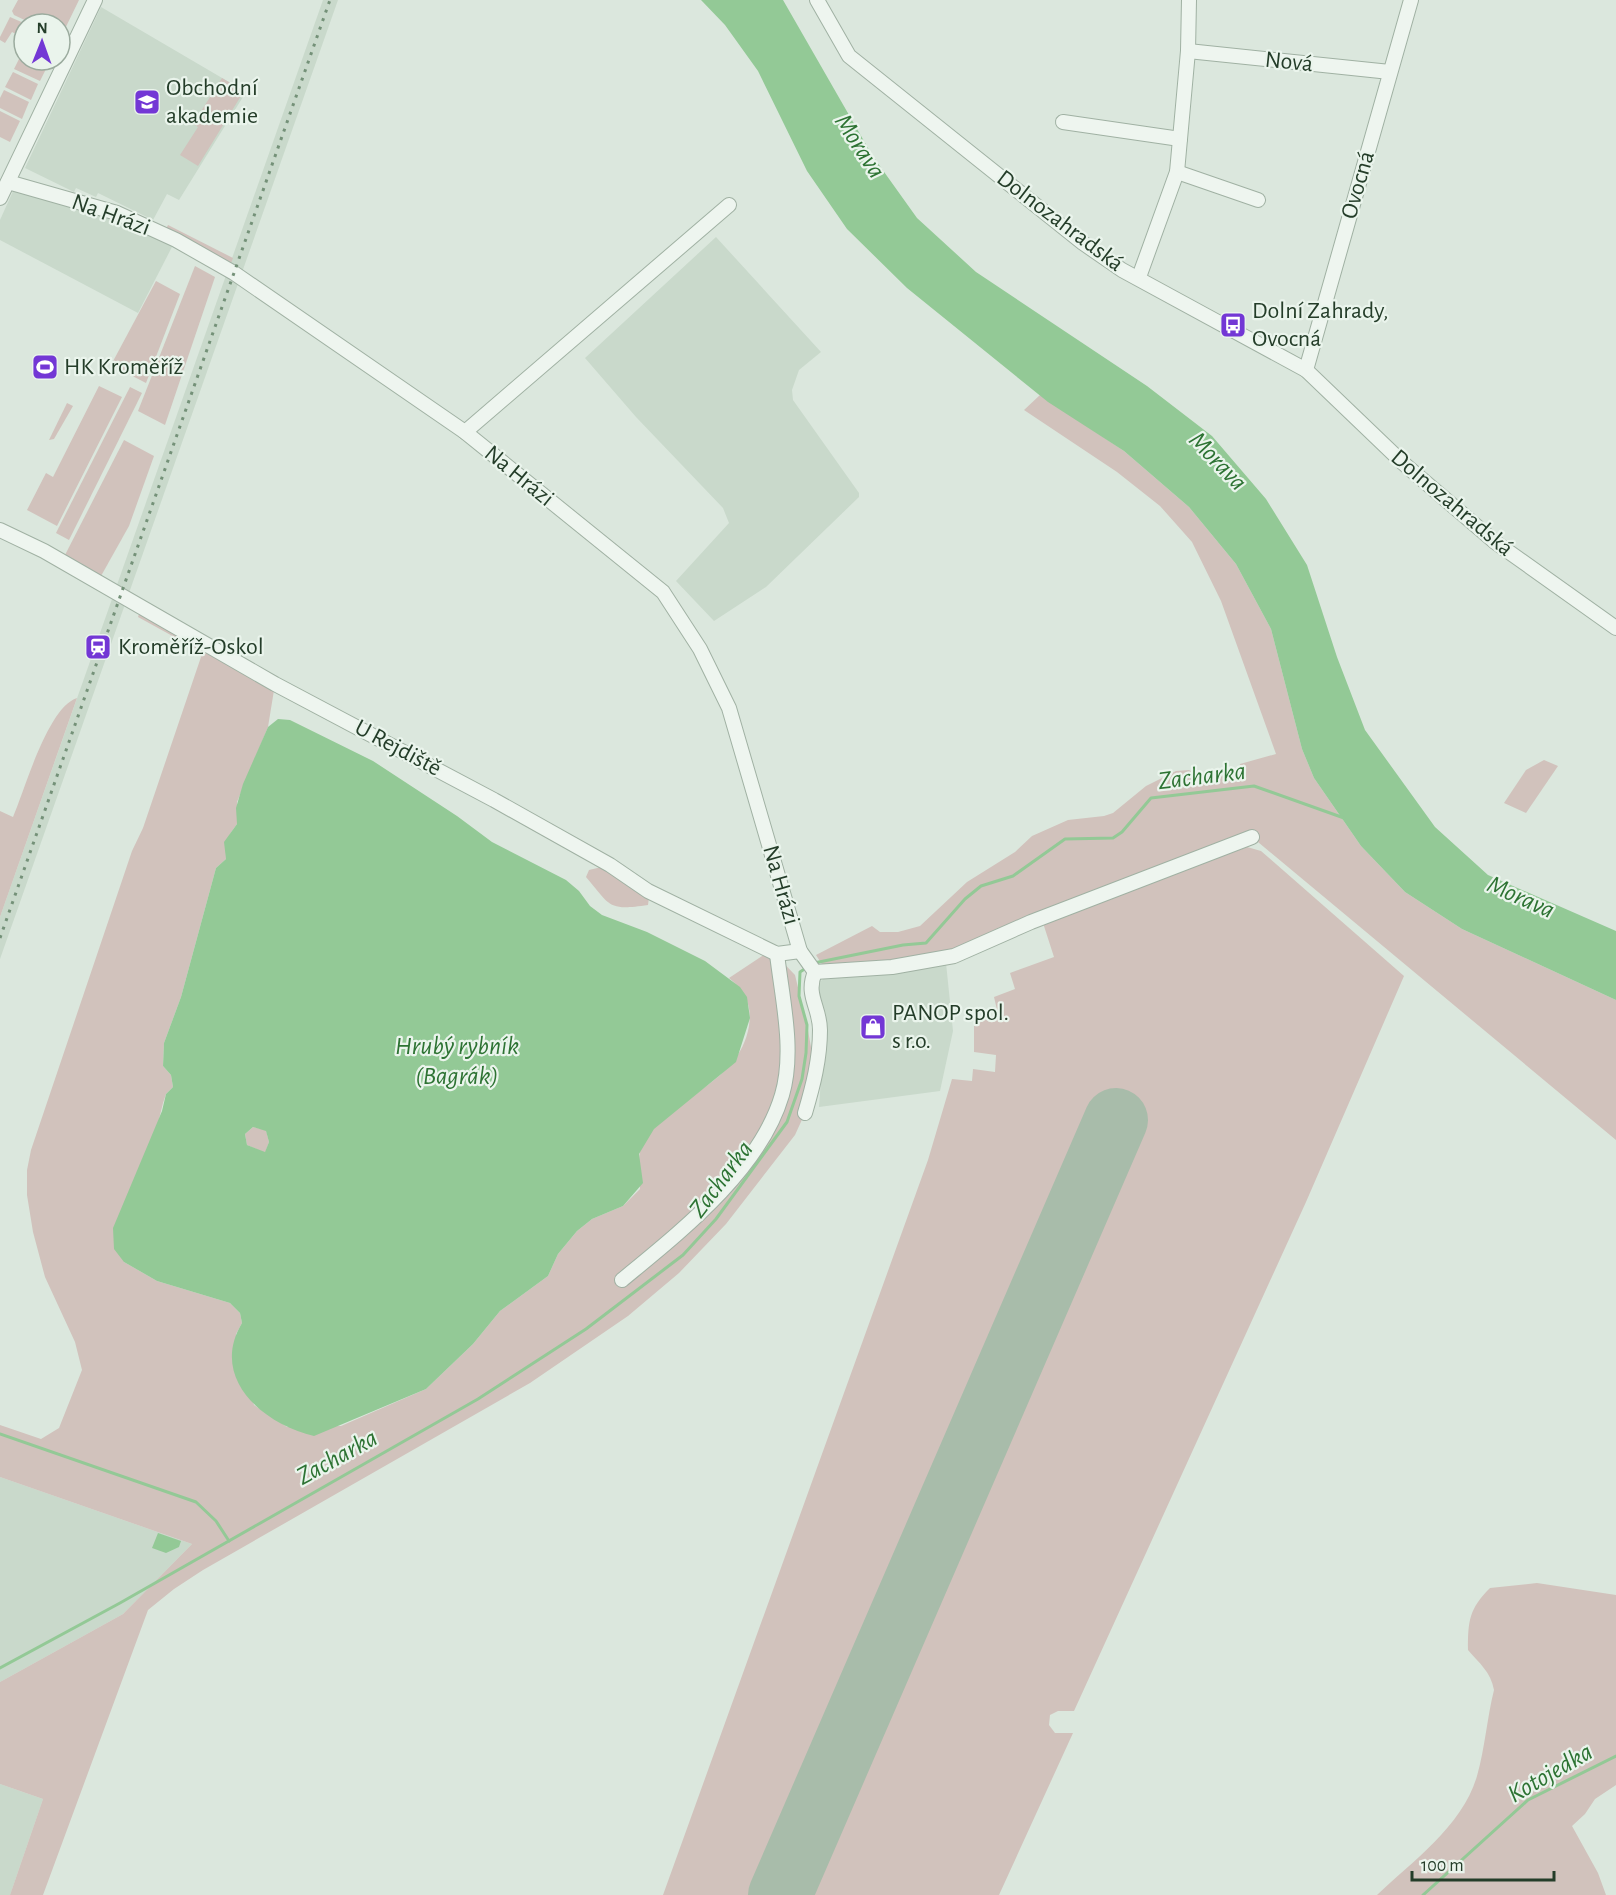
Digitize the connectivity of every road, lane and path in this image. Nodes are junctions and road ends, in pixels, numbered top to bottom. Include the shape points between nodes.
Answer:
1 (95, 0) edge
2 (817, 0) edge
3 (1188, 0) edge
4 (1410, 0) edge
5 (1188, 51) junction
6 (1390, 72) junction
7 (1063, 122) dead end
8 (1180, 140) junction
9 (1177, 172) junction
10 (8, 182) junction
11 (0, 198) edge
12 (1258, 200) dead end
13 (729, 205) dead end
14 (1139, 277) junction
15 (1306, 370) junction
16 (465, 432) junction
17 (0, 530) edge
18 (1616, 628) edge
19 (1252, 837) dead end
20 (777, 954) junction
21 (808, 962) junction
22 (805, 1113) dead end
23 (622, 1280) dead end

1 - 10 street
2 - 14 street, Dolnozahradská via 849,56 1083,243
3 - 5 street
4 - 6 street, Ovocná
5 - 6 street, Nová
5 - 8 street
6 - 15 street, Ovocná
7 - 8 street
8 - 9 street
9 - 12 street
9 - 14 street
10 - 11 street
10 - 16 street, Na Hrázi via 117,213 176,240 245,280
13 - 16 street
14 - 15 street, Dolnozahradská
15 - 18 street, Dolnozahradská via 1403,463 1495,542
16 - 21 street, Na Hrázi via 663,592 729,708
17 - 20 street, U Rejdiště via 44,551 275,684 494,800 610,865 648,891
19 - 21 street via 1031,922 954,956 892,967
20 - 21 street
20 - 23 street via 786,1063 782,1095 762,1138 701,1214
21 - 22 street, Na Hrázi via 820,1028 816,1074

